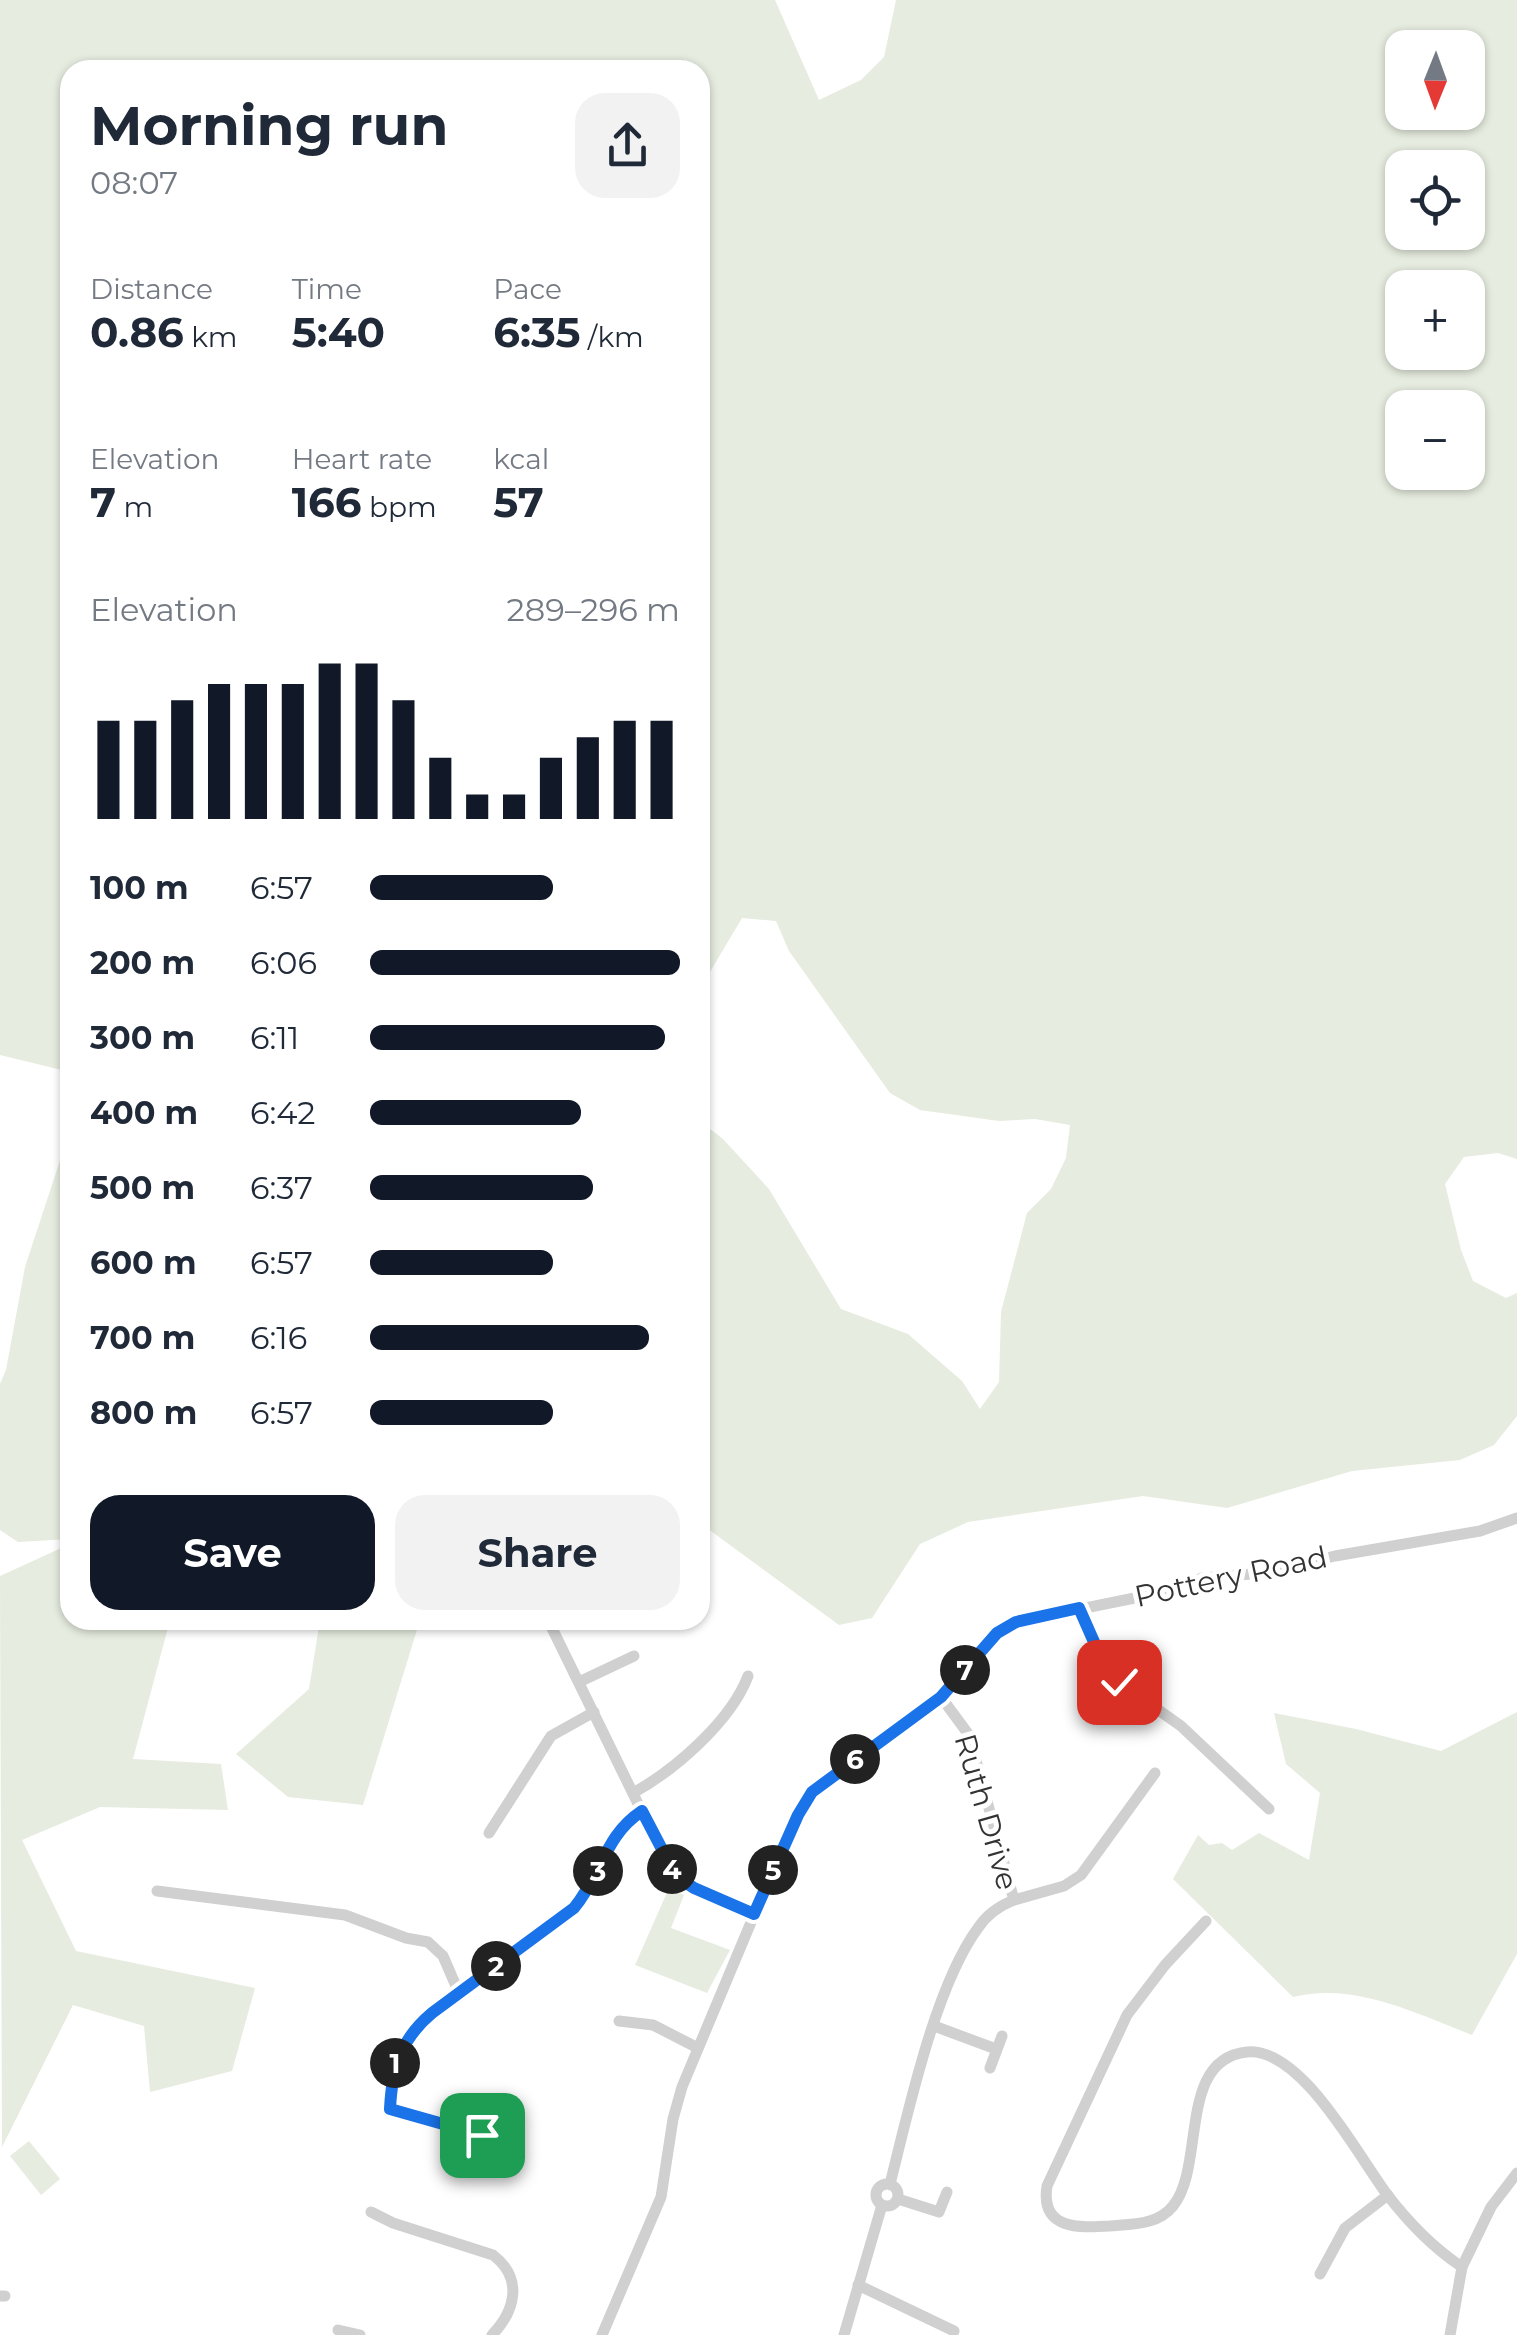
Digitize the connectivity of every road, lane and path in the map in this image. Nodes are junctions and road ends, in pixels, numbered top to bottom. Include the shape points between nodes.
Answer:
1 (1517, 1518) edge
2 (1079, 1608) junction
3 (553, 1630) edge
4 (634, 1656) dead end
5 (748, 1676) dead end
6 (579, 1682) junction
7 (941, 1697) junction
8 (594, 1712) junction
9 (1155, 1773) dead end
10 (633, 1793) junction
11 (1268, 1809) dead end
12 (642, 1811) junction
13 (490, 1833) dead end
14 (157, 1891) dead end
15 (1014, 1900) junction
16 (754, 1914) junction
17 (1206, 1921) dead end
18 (459, 1993) junction
19 (619, 2021) dead end
20 (934, 2026) junction
21 (1002, 2036) dead end
22 (698, 2048) junction
23 (996, 2049) junction
24 (990, 2068) dead end
25 (500, 2132) dead end
26 (1517, 2172) edge
27 (890, 2184) junction
28 (947, 2192) dead end
29 (1388, 2195) junction
30 (898, 2199) junction
31 (882, 2205) junction
32 (371, 2212) dead end
33 (1462, 2267) junction
34 (1320, 2274) dead end
35 (858, 2285) junction
36 (338, 2330) dead end
37 (958, 2334) edge
38 (360, 2335) edge
39 (492, 2335) edge
40 (602, 2335) edge
41 (844, 2335) edge
42 (1450, 2335) edge

1 - 2 street, Pottery Road via 1480,1531 1264,1573 1202,1578
2 - 7 street, Pottery Road via 1006,1627
2 - 11 street via 1119,1682 1181,1726
3 - 6 street
4 - 6 street
5 - 10 street via 680,1764
6 - 8 street
7 - 15 street, Ruth Drive via 969,1735
7 - 16 street, Pottery Road via 812,1792
8 - 10 street
8 - 13 street via 551,1736
9 - 15 street via 1081,1876
10 - 12 street
12 - 16 street via 676,1876
12 - 18 street via 620,1827 574,1908
14 - 18 street via 345,1915 435,1946
15 - 20 street, Ruth Drive via 978,1926
16 - 22 street, Pottery Road
17 - 29 street via 1117,2031 1047,2186 1052,2214 1080,2228 1147,2222 1167,2213 1184,2187 1206,2080 1220,2064 1247,2052 1291,2068
18 - 25 street via 406,2040 395,2063 390,2109 482,2135
19 - 22 street via 653,2025
20 - 23 street
20 - 27 street, Ruth Drive
21 - 23 street
22 - 40 street, Pottery Road via 675,2110 657,2210
23 - 24 street
26 - 33 street
27 - 30 street
27 - 31 street via 878,2190
28 - 30 street via 938,2212
29 - 33 street via 1421,2235
29 - 34 street via 1345,2228
30 - 31 street
31 - 35 street
32 - 39 street via 503,2263 514,2298
33 - 42 street
35 - 37 street
35 - 41 street
36 - 38 street

